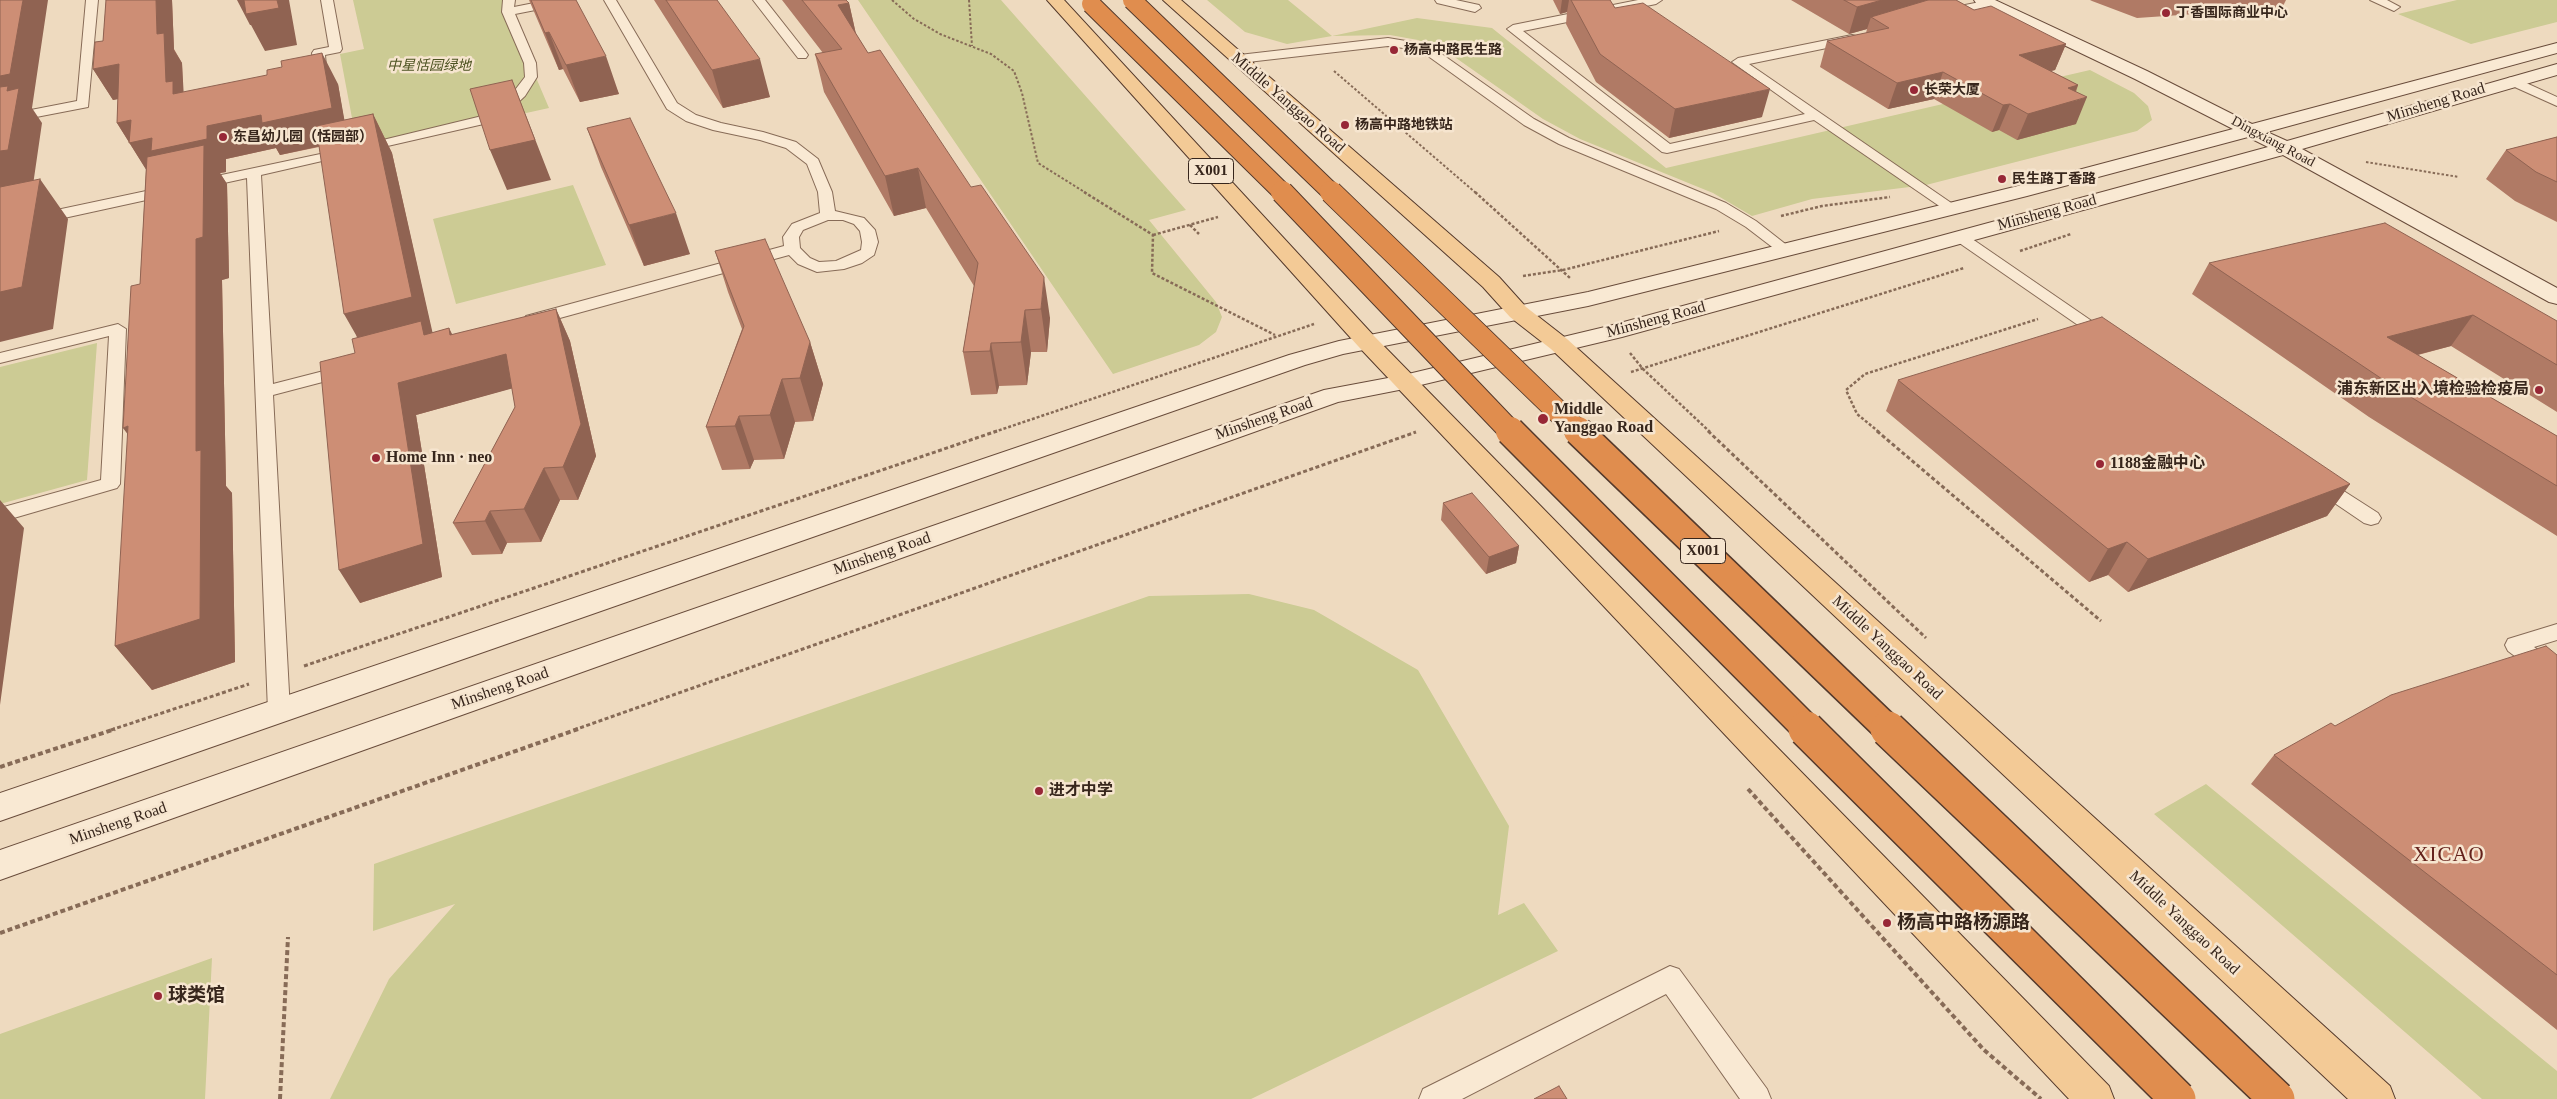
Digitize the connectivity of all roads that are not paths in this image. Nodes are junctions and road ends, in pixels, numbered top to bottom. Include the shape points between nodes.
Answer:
1 (92, 0) edge
2 (327, 0) edge
3 (566, 0) edge
4 (610, 0) edge
5 (759, 0) edge
6 (1056, 0) edge
7 (1132, 0) edge
8 (1171, 0) edge
9 (1441, 0) edge
10 (1656, 0) edge
11 (2015, 0) edge
12 (2376, 0) edge
13 (1986, 2) edge
14 (1091, 4) dead end
15 (509, 6) edge
16 (2394, 7) dead end
17 (1475, 8) dead end
18 (1935, 16) edge
19 (1868, 36) edge
20 (2557, 48) edge
21 (802, 56) dead end
22 (1239, 59) junction
23 (2557, 69) edge
24 (320, 79) edge
25 (2513, 81) junction
26 (2557, 102) edge
27 (1816, 116) junction
28 (0, 120) edge
29 (2271, 125) junction
30 (2251, 130) junction
31 (2294, 145) junction
32 (254, 173) junction
33 (1952, 209) junction
34 (828, 216) junction
35 (0, 227) edge
36 (1960, 237) junction
37 (792, 249) junction
38 (1785, 250) junction
39 (2557, 279) edge
40 (2557, 297) edge
41 (1518, 312) junction
42 (515, 324) edge
43 (1366, 341) junction
44 (1559, 344) junction
45 (2124, 350) edge
46 (0, 358) edge
47 (361, 366) edge
48 (1404, 382) junction
49 (265, 392) junction
50 (2305, 474) edge
51 (0, 515) edge
52 (2371, 518) dead end
53 (2557, 632) edge
54 (2557, 676) edge
55 (280, 711) junction
56 (0, 807) edge
57 (0, 865) edge
58 (1433, 1099) edge
59 (1757, 1099) edge
60 (2095, 1099) edge
61 (2178, 1099) edge
62 (2277, 1099) edge
63 (2376, 1099) edge

1 - 28 lane via 83,104
2 - 24 lane via 336,49 318,53
3 - 15 lane
4 - 34 lane via 672,106 691,118 718,127 791,145 812,162 825,192
5 - 21 lane
6 - 43 main road, X001
7 - 62 highway, Middle Yanggao Road / X001, bridge via 1759,606
8 - 22 main road, Middle Yanggao Road
9 - 17 lane
10 - 27 lane via 1513,29 1667,149
11 - 29 main road, Dingxiang Road
12 - 16 lane
13 - 18 lane
13 - 30 main road, Dingxiang Road
14 - 61 highway, X001, bridge via 1254,163 1551,474
15 - 32 lane via 530,63 531,77 505,108 483,120 452,129
19 - 27 lane via 1738,62
20 - 29 main road, Minsheng Road
22 - 38 lane via 1388,42 1414,46 1432,53 1529,122 1721,206
22 - 41 main road, Middle Yanggao Road via 1491,282
23 - 25 main road, Minsheng Road
25 - 26 lane
25 - 31 main road, Minsheng Road
27 - 33 lane
29 - 30 main road, Minsheng Road
29 - 31 main road, Dingxiang Road
30 - 31 main road, Dingxiang Road
30 - 33 main road, Minsheng Road
31 - 36 main road, Minsheng Road
31 - 39 main road, Dingxiang Road via 2326,155
31 - 40 main road, Dingxiang Road
32 - 35 lane
32 - 49 lane
33 - 38 main road, Minsheng Road
34 - 37 lane via 797,227 791,237
34 - 37 lane via 845,216 859,221 867,230 868,252 838,266 817,267 804,261
36 - 44 main road, Minsheng Road via 1614,332
36 - 45 lane
37 - 42 lane
38 - 41 main road, Minsheng Road via 1588,300
41 - 43 main road, Minsheng Road
41 - 44 main road, Middle Yanggao Road
43 - 48 main road, X001
43 - 55 main road, Minsheng Road via 1297,360
44 - 48 main road, Minsheng Road
44 - 63 main road, Middle Yanggao Road
46 - 51 lane via 118,329 110,484
47 - 49 lane
48 - 57 main road, Minsheng Road via 1333,395
48 - 60 main road, X001
49 - 55 lane
50 - 52 lane
53 - 54 lane via 2516,645
55 - 56 main road, Minsheng Road
58 - 59 lane via 1670,978

